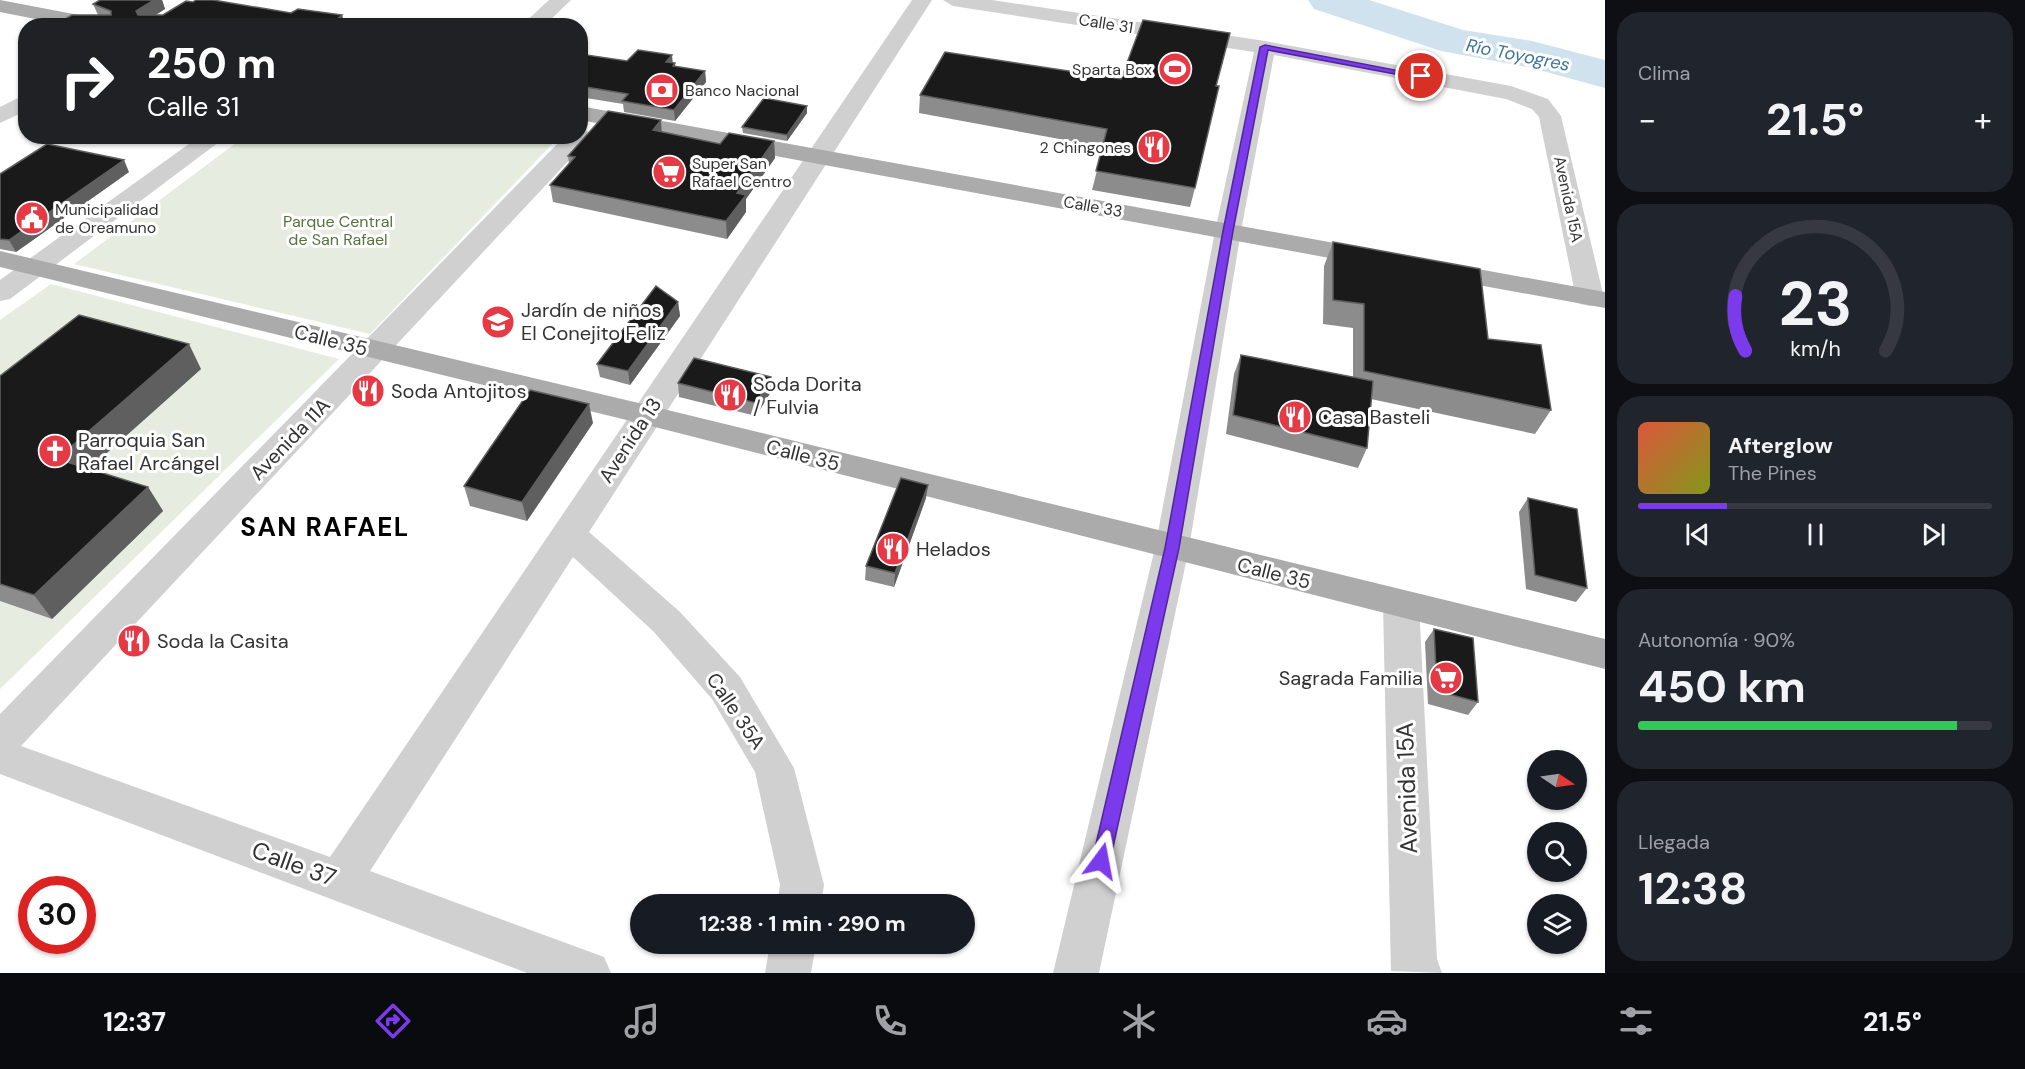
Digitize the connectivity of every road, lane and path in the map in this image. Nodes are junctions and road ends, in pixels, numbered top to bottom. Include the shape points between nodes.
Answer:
1 (561, 0) edge
2 (922, 0) edge
3 (953, 0) edge
4 (0, 6) edge
5 (63, 18) edge
6 (540, 18) edge
7 (1265, 47) junction
8 (1540, 104) joint
9 (18, 106) edge
10 (0, 116) edge
11 (588, 125) edge
12 (205, 144) edge
13 (567, 144) edge
14 (819, 156) junction
15 (1228, 231) junction
16 (0, 259) edge
17 (36, 268) junction
18 (0, 294) edge
19 (1598, 299) edge
20 (375, 351) junction
21 (647, 415) junction
22 (569, 534) junction
23 (1172, 548) junction
24 (1401, 604) junction
25 (1605, 654) edge
26 (0, 741) edge
27 (0, 756) edge
28 (339, 881) junction
29 (801, 894) edge
30 (792, 954) edge
31 (1416, 972) edge
32 (588, 973) edge
33 (789, 973) edge
34 (1076, 973) edge

1 - 6 street
2 - 14 street, Avenida 13
3 - 7 street, Calle 31
4 - 5 main road
7 - 8 street, Calle 31 via 1511,93
7 - 15 street
8 - 19 street, Avenida 15A via 1550,116
9 - 10 street
11 - 14 main road, Calle 33
12 - 17 street
13 - 20 street, Avenida 11A
14 - 15 main road, Calle 33
14 - 21 street, Avenida 13
15 - 19 main road, Calle 33
15 - 23 street
16 - 17 main road, Calle 35
17 - 18 street
17 - 20 main road, Calle 35
20 - 21 main road, Calle 35
20 - 26 street, Avenida 11A
21 - 22 street, Avenida 13
21 - 23 main road, Calle 35
22 - 28 street, Avenida 13
22 - 29 street, Calle 35A via 667,622 726,688 774,768 802,885
23 - 24 main road, Calle 35
23 - 34 street
24 - 25 main road, Calle 35
24 - 31 street, Avenida 15A
27 - 28 street, Calle 37
28 - 32 street, Calle 37
30 - 33 street

